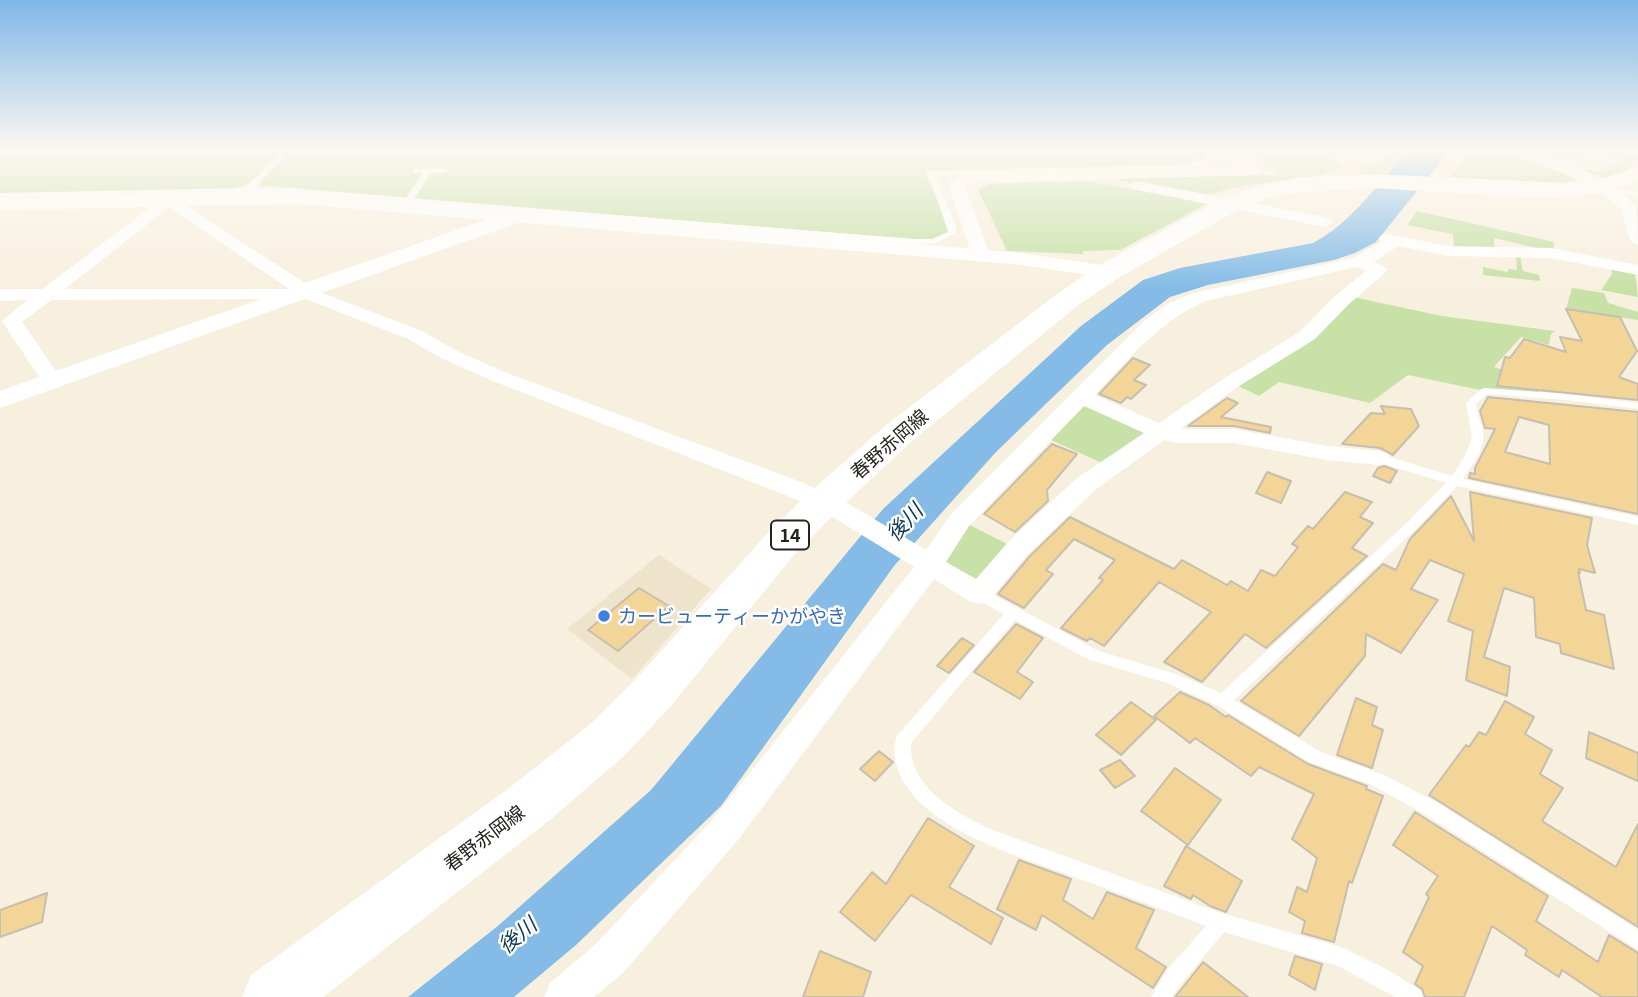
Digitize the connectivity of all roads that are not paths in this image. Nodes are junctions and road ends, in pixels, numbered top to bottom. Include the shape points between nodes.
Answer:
1 (364, 197) edge
2 (410, 197) edge
3 (941, 197) edge
4 (960, 197) edge
5 (1196, 197) edge
6 (1248, 197) edge
7 (1619, 197) edge
8 (169, 200) junction
9 (408, 200) junction
10 (1232, 203) junction
11 (0, 204) edge
12 (517, 217) junction
13 (1325, 222) dead end
14 (1638, 240) edge
15 (981, 256) junction
16 (1358, 262) junction
17 (1638, 270) edge
18 (1108, 272) junction
19 (307, 293) junction
20 (0, 295) edge
21 (47, 295) junction
22 (52, 380) junction
23 (1080, 396) junction
24 (0, 398) edge
25 (0, 405) edge
26 (1638, 406) edge
27 (1161, 432) junction
28 (1379, 458) joint
29 (1454, 481) junction
30 (838, 510) junction
31 (1638, 521) edge
32 (930, 565) junction
33 (979, 594) junction
34 (1012, 614) junction
35 (1223, 701) junction
36 (1221, 922) junction
37 (1638, 941) edge
38 (273, 997) edge
39 (564, 997) edge
40 (1161, 997) edge
41 (1413, 997) edge

1 - 9 lane
2 - 9 lane
3 - 9 lane via 952,233 915,242
4 - 15 street
5 - 10 street
6 - 10 main road, 春野赤岡線 / 14
7 - 14 street via 1633,212
8 - 11 street
8 - 12 street via 299,198
8 - 19 street
8 - 21 street
10 - 13 street
10 - 18 main road, 春野赤岡線 / 14
12 - 15 street
12 - 19 street
15 - 18 street
16 - 17 street via 1391,240 1449,251 1551,253
16 - 23 street via 1232,289 1176,307 1151,325
16 - 27 street via 1379,270 1308,335
18 - 30 main road, 春野赤岡線 / 14 via 898,434
19 - 21 street
19 - 22 street
19 - 25 lane
19 - 30 street via 415,335 500,377
20 - 21 street
21 - 22 street via 12,321
22 - 24 street
23 - 27 street
23 - 32 street via 960,520
26 - 29 lane via 1485,391 1471,403 1469,415 1479,435 1477,445
27 - 28 street via 1234,436
27 - 33 street via 1086,484 1018,548
28 - 29 lane
29 - 31 lane
29 - 35 lane
30 - 32 street
30 - 38 main road, 春野赤岡線 / 14 via 780,545 607,741
32 - 33 street
32 - 39 street via 725,830 609,959
33 - 34 lane
34 - 35 lane via 1095,656 1171,678
34 - 36 lane via 903,741 900,754 921,792 956,821 985,835
35 - 37 lane via 1315,757 1378,780 1432,809
36 - 40 lane
36 - 41 lane via 1341,957

